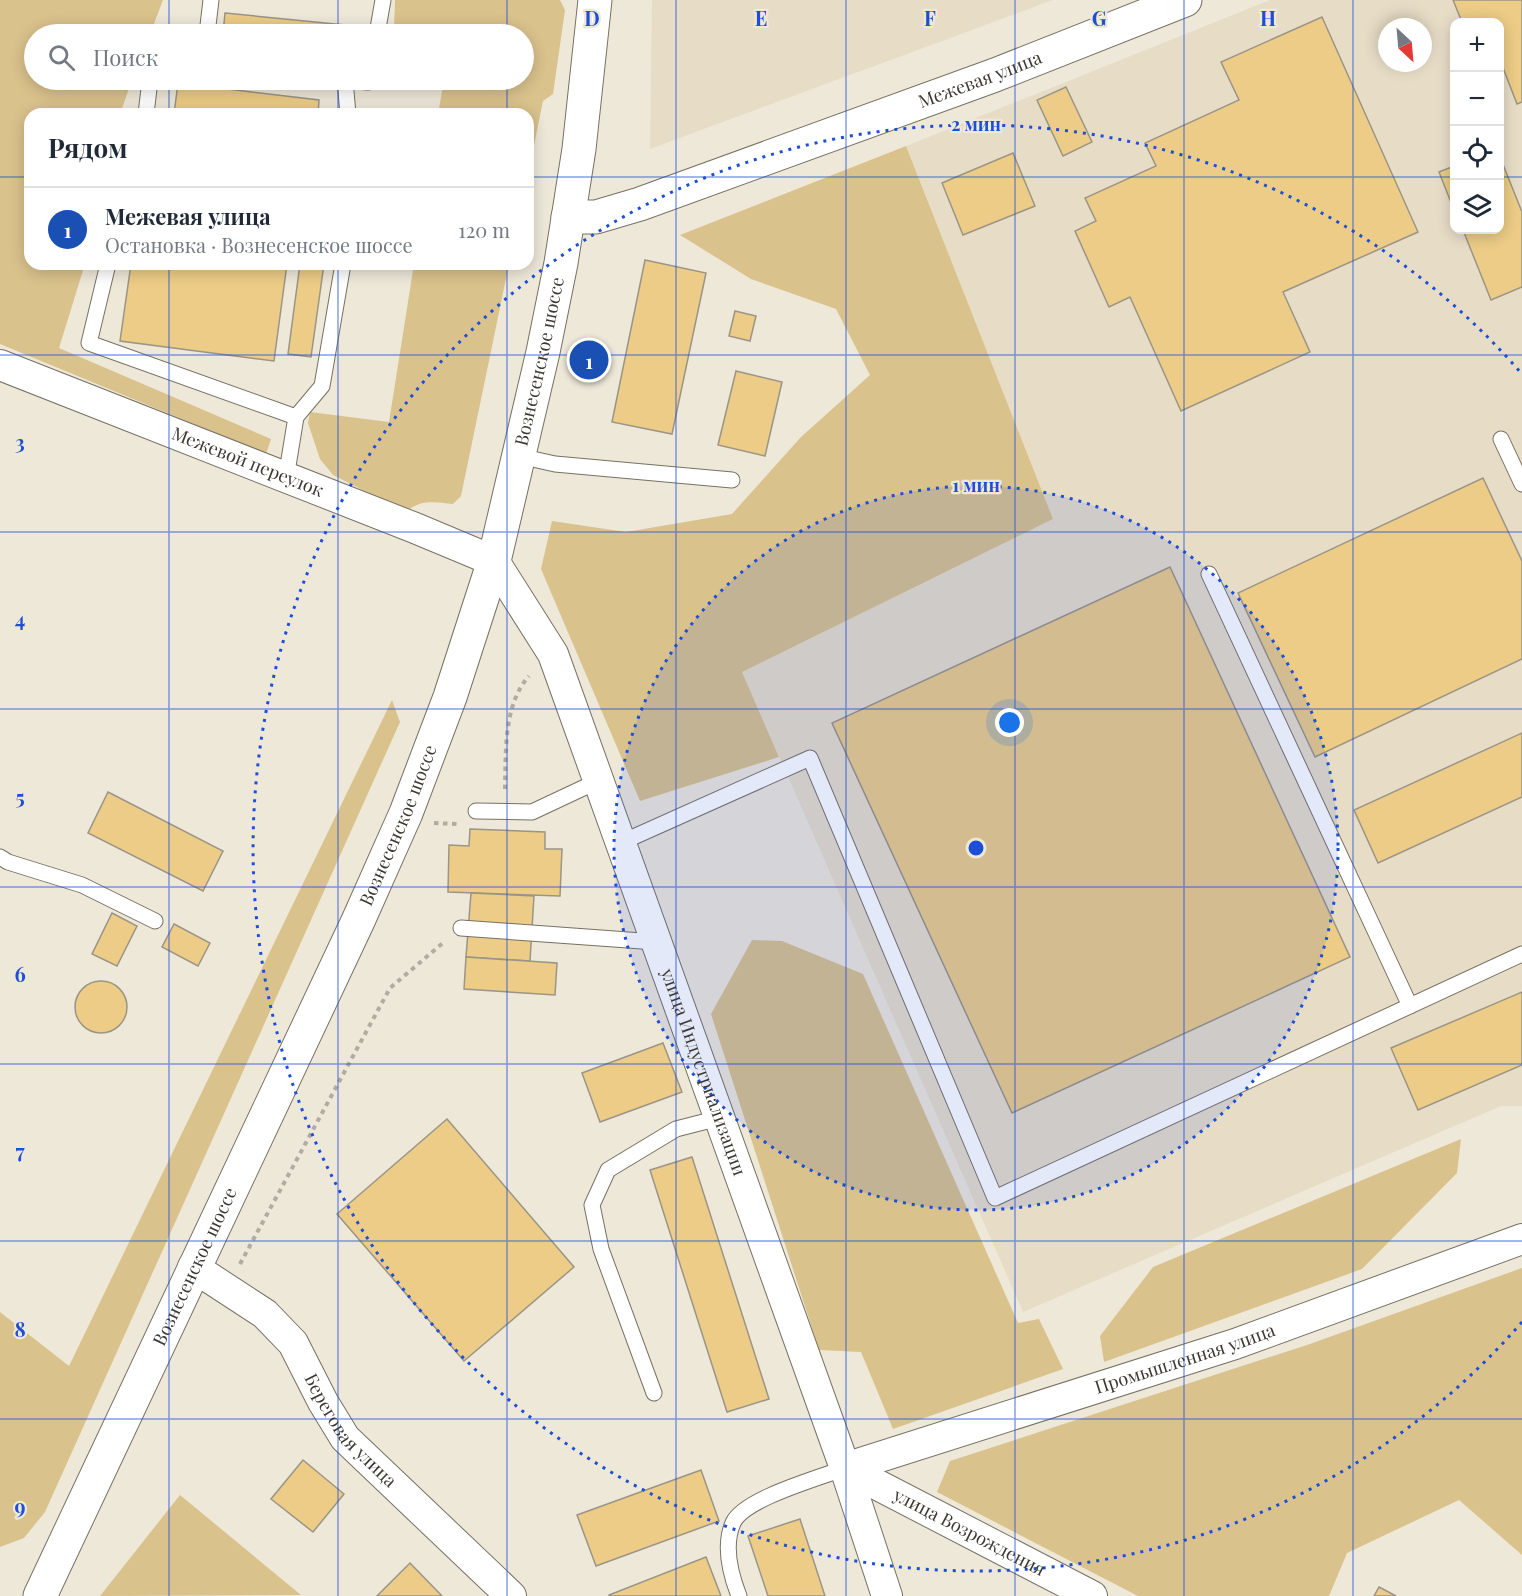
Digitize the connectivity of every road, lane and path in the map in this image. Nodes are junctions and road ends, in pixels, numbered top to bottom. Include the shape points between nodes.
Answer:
1 (211, 0) edge
2 (383, 0) edge
3 (595, 0) edge
4 (1185, 0) edge
5 (208, 24) edge
6 (379, 24) edge
7 (149, 90) edge
8 (345, 90) edge
9 (147, 108) edge
10 (347, 108) edge
11 (568, 218) junction
12 (106, 270) edge
13 (342, 270) edge
14 (0, 365) edge
15 (296, 417) junction
16 (1501, 439) dead end
17 (519, 456) junction
18 (286, 478) junction
19 (732, 480) dead end
20 (1522, 484) edge
21 (494, 561) junction
22 (1209, 574) dead end
23 (536, 669) dead end
24 (598, 781) junction
25 (476, 811) dead end
26 (504, 811) junction
27 (620, 843) junction
28 (0, 857) edge
29 (155, 921) dead end
30 (461, 928) joint
31 (656, 942) junction
32 (1522, 954) edge
33 (1410, 1006) junction
34 (719, 1118) junction
35 (1522, 1239) edge
36 (193, 1267) junction
37 (227, 1288) junction
38 (654, 1393) dead end
39 (845, 1468) junction
40 (40, 1596) edge
41 (511, 1596) edge
42 (739, 1596) edge
43 (887, 1596) edge
44 (1092, 1596) edge

1 - 5 lane
2 - 6 lane
3 - 11 street, Вознесенское шоссе
4 - 11 street, Межевая улица via 995,75 651,200 596,217
7 - 9 lane
8 - 10 lane
11 - 17 street, Вознесенское шоссе
12 - 15 lane via 88,343
13 - 15 lane via 322,386
14 - 18 street, Межевой переулок
15 - 18 lane
16 - 20 lane
17 - 19 lane via 555,464
17 - 21 street, Вознесенское шоссе
18 - 21 street, Межевой переулок
21 - 24 street, улица Индустриализации via 553,654
21 - 36 street, Вознесенское шоссе via 450,697 406,813
22 - 33 lane
23 - 26 path via 520,687 512,708
24 - 26 lane via 532,812
24 - 27 street, улица Индустриализации
25 - 26 lane
27 - 31 street, улица Индустриализации
27 - 33 lane via 810,758 995,1198
28 - 29 lane via 82,885
30 - 31 lane
30 - 37 path via 390,988
31 - 34 street, улица Индустриализации
32 - 33 lane
34 - 38 lane via 676,1129 608,1170 592,1205 601,1249
34 - 39 street, улица Индустриализации
35 - 39 street, Промышленная улица via 1235,1344
36 - 37 street, Береговая улица
36 - 40 street, Вознесенское шоссе
37 - 41 street, Береговая улица via 265,1314 293,1343 345,1438
39 - 42 lane via 754,1502 733,1521 727,1546
39 - 43 street, улица Индустриализации
39 - 44 street, улица Возрождения

